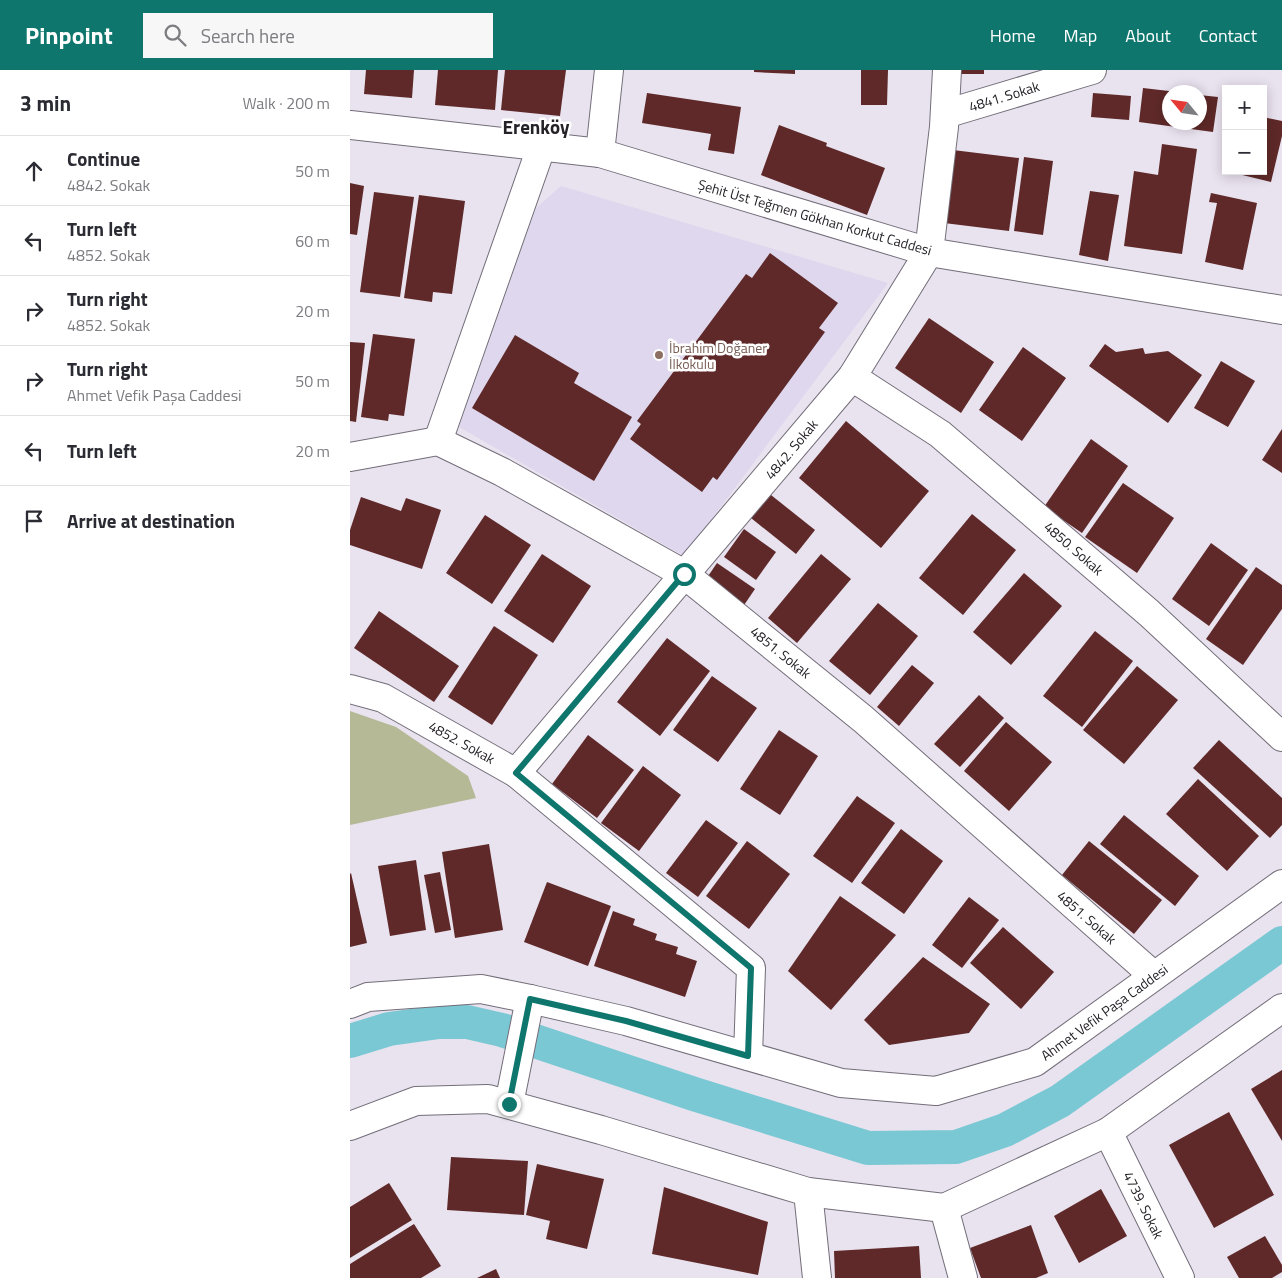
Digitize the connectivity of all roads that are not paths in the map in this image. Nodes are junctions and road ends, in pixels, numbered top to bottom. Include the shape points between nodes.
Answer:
1 (609, 70) edge
2 (947, 70) edge
3 (1092, 70) edge
4 (945, 114) junction
5 (350, 125) edge
6 (542, 145) junction
7 (600, 153) junction
8 (929, 252) junction
9 (1282, 310) edge
10 (852, 377) junction
11 (438, 441) junction
12 (350, 457) edge
13 (684, 574) junction
14 (350, 689) edge
15 (1282, 737) edge
16 (516, 773) junction
17 (1282, 884) edge
18 (1153, 976) junction
19 (350, 1004) edge
20 (1282, 1008) edge
21 (525, 1024) junction
22 (748, 1056) junction
23 (509, 1104) junction
24 (350, 1126) edge
25 (1108, 1132) junction
26 (808, 1192) junction
27 (944, 1208) junction
28 (816, 1278) edge
29 (963, 1278) edge
30 (1180, 1278) edge

1 - 7 street
2 - 4 street, 4842. Sokak
3 - 4 street, 4841. Sokak
4 - 8 street, 4842. Sokak
5 - 6 street, Şehit Üst Teğmen Gökhan Korkut Caddesi
6 - 7 street, Şehit Üst Teğmen Gökhan Korkut Caddesi
6 - 11 street
7 - 8 street, Şehit Üst Teğmen Gökhan Korkut Caddesi
8 - 9 street, Şehit Üst Teğmen Gökhan Korkut Caddesi
8 - 10 street, 4842. Sokak
10 - 13 street, 4842. Sokak
10 - 15 street, 4850. Sokak via 940,434 1149,613
11 - 12 street
11 - 13 street, 4851. Sokak via 502,472
13 - 16 street, 4842. Sokak
13 - 18 street, 4851. Sokak via 863,719
14 - 16 street, 4852. Sokak via 384,698
16 - 22 street, 4852. Sokak via 751,968
17 - 18 street, Ahmet Vefik Paşa Caddesi
18 - 22 street, Ahmet Vefik Paşa Caddesi via 1035,1062 936,1091 841,1083
19 - 21 street, Ahmet Vefik Paşa Caddesi via 368,998 481,990
20 - 25 street
21 - 22 street, Ahmet Vefik Paşa Caddesi via 626,1021
21 - 23 street
23 - 24 street via 488,1099 416,1101
23 - 26 street
25 - 27 street
25 - 30 street, 4739. Sokak
26 - 27 street
26 - 28 street
27 - 29 street

